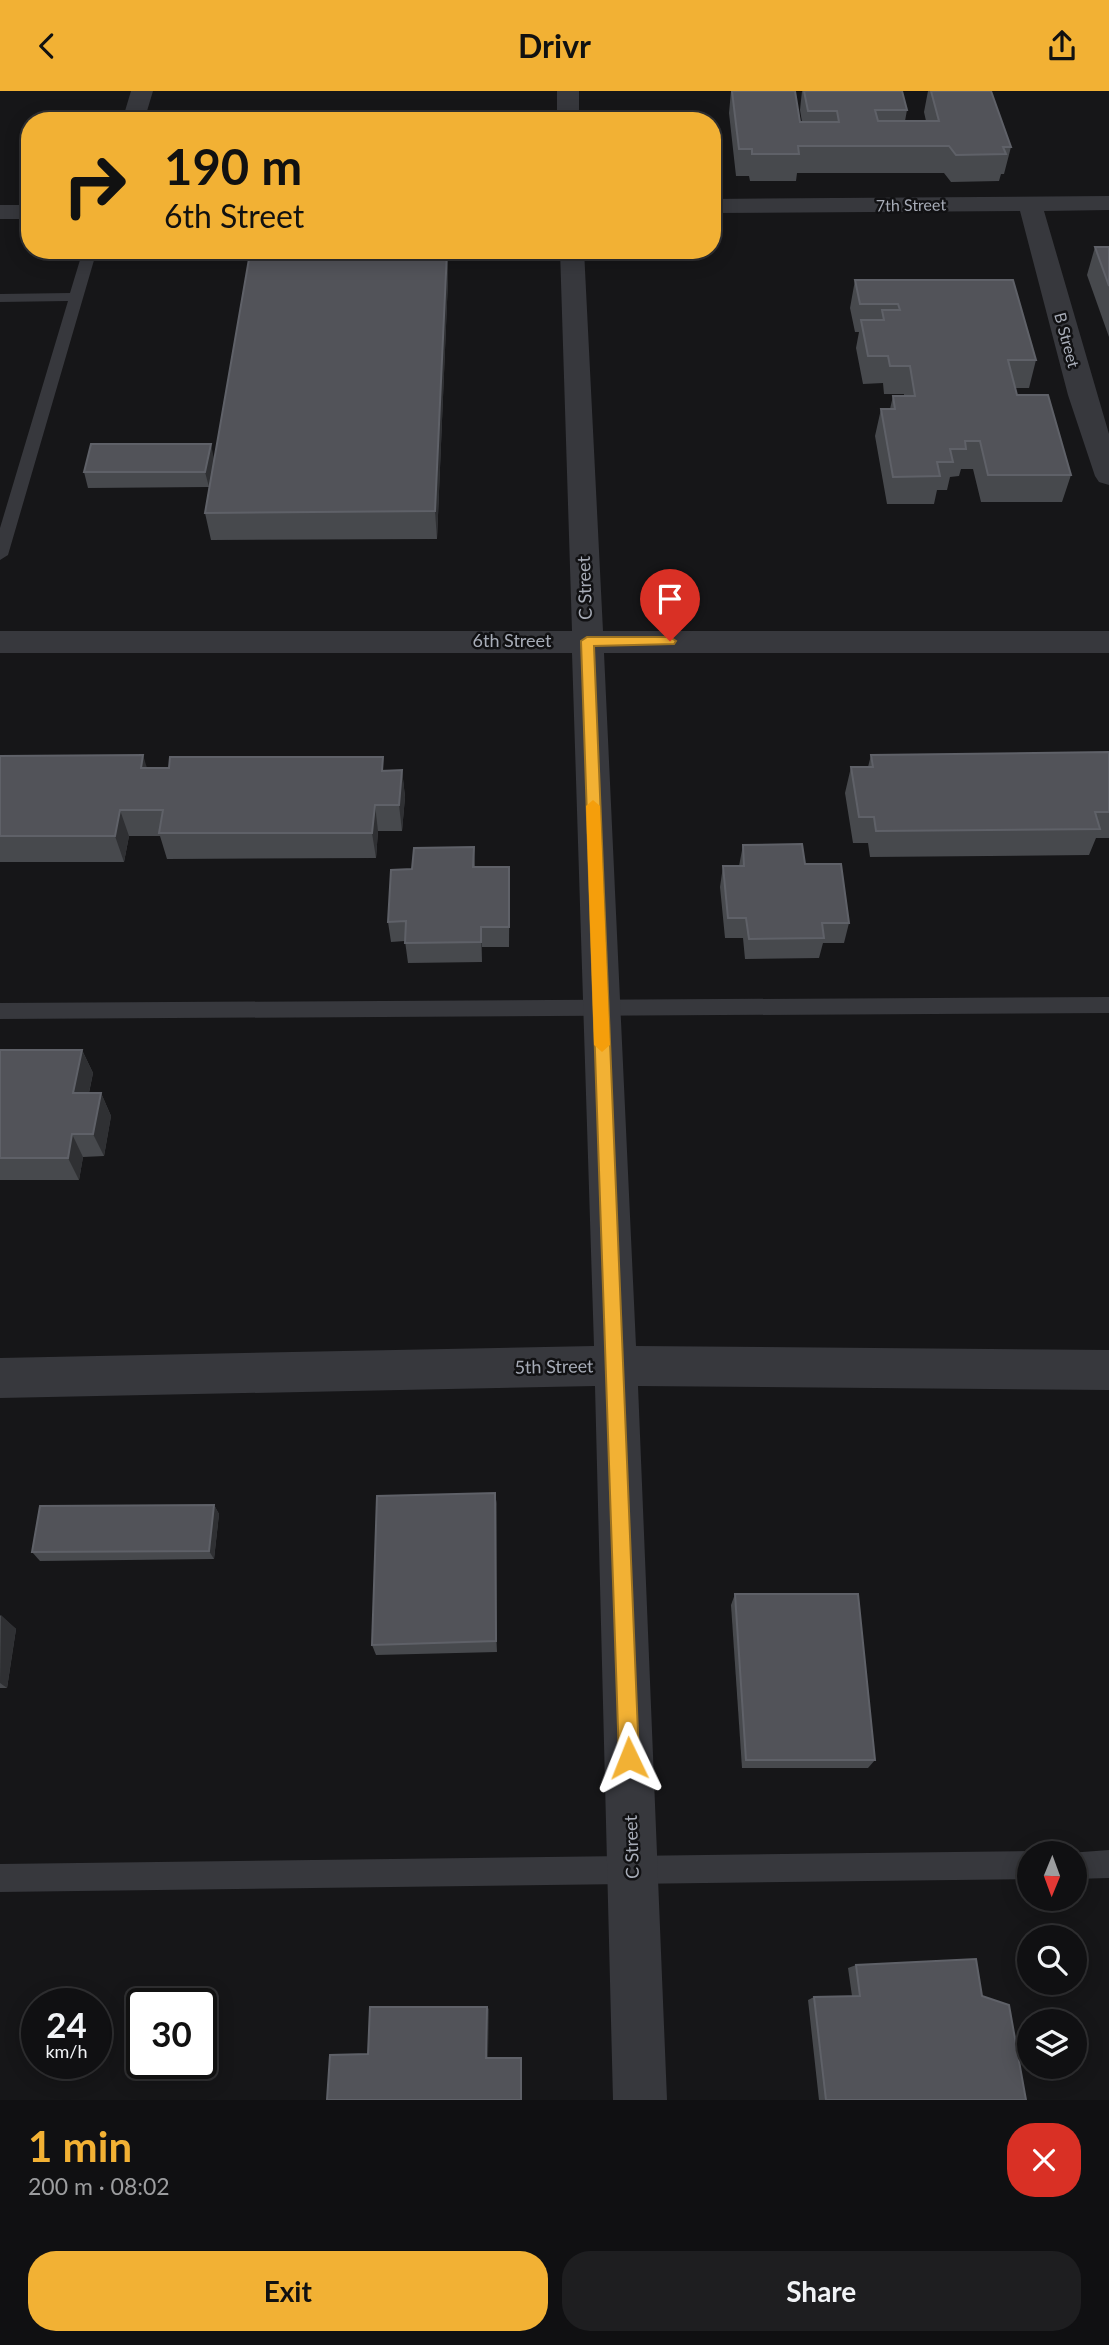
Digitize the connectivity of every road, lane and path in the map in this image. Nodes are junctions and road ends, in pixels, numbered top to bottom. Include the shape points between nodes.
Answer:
1 (142, 91) edge
2 (568, 91) edge
3 (136, 112) edge
4 (568, 112) edge
5 (1109, 203) edge
6 (1030, 204) junction
7 (721, 207) edge
8 (0, 212) edge
9 (21, 212) edge
10 (87, 259) edge
11 (572, 259) edge
12 (76, 297) junction
13 (0, 298) edge
14 (1109, 475) edge
15 (0, 492) edge
16 (18, 492) junction
17 (0, 555) edge
18 (587, 641) junction
19 (0, 642) edge
20 (1109, 642) edge
21 (1109, 1005) edge
22 (600, 1007) junction
23 (0, 1011) edge
24 (616, 1366) junction
25 (1109, 1370) edge
26 (0, 1378) edge
27 (1109, 1864) edge
28 (1017, 1865) edge
29 (1087, 1865) edge
30 (633, 1870) junction
31 (0, 1878) edge
32 (640, 2100) edge

1 - 3 street
2 - 4 street
5 - 6 street, 7th Street
6 - 7 street, 7th Street
6 - 14 street, B Street via 1082,395
8 - 9 street
10 - 12 lane
11 - 18 street, C Street
12 - 13 lane
12 - 16 lane
15 - 16 lane
16 - 17 lane
18 - 19 street, 6th Street
18 - 20 street, 6th Street
18 - 22 street, C Street
21 - 22 lane
22 - 23 lane
22 - 24 street, C Street
24 - 25 street, 5th Street
24 - 26 street, 5th Street
24 - 30 street, C Street
27 - 29 lane
28 - 30 lane
30 - 31 lane
30 - 32 street, C Street

